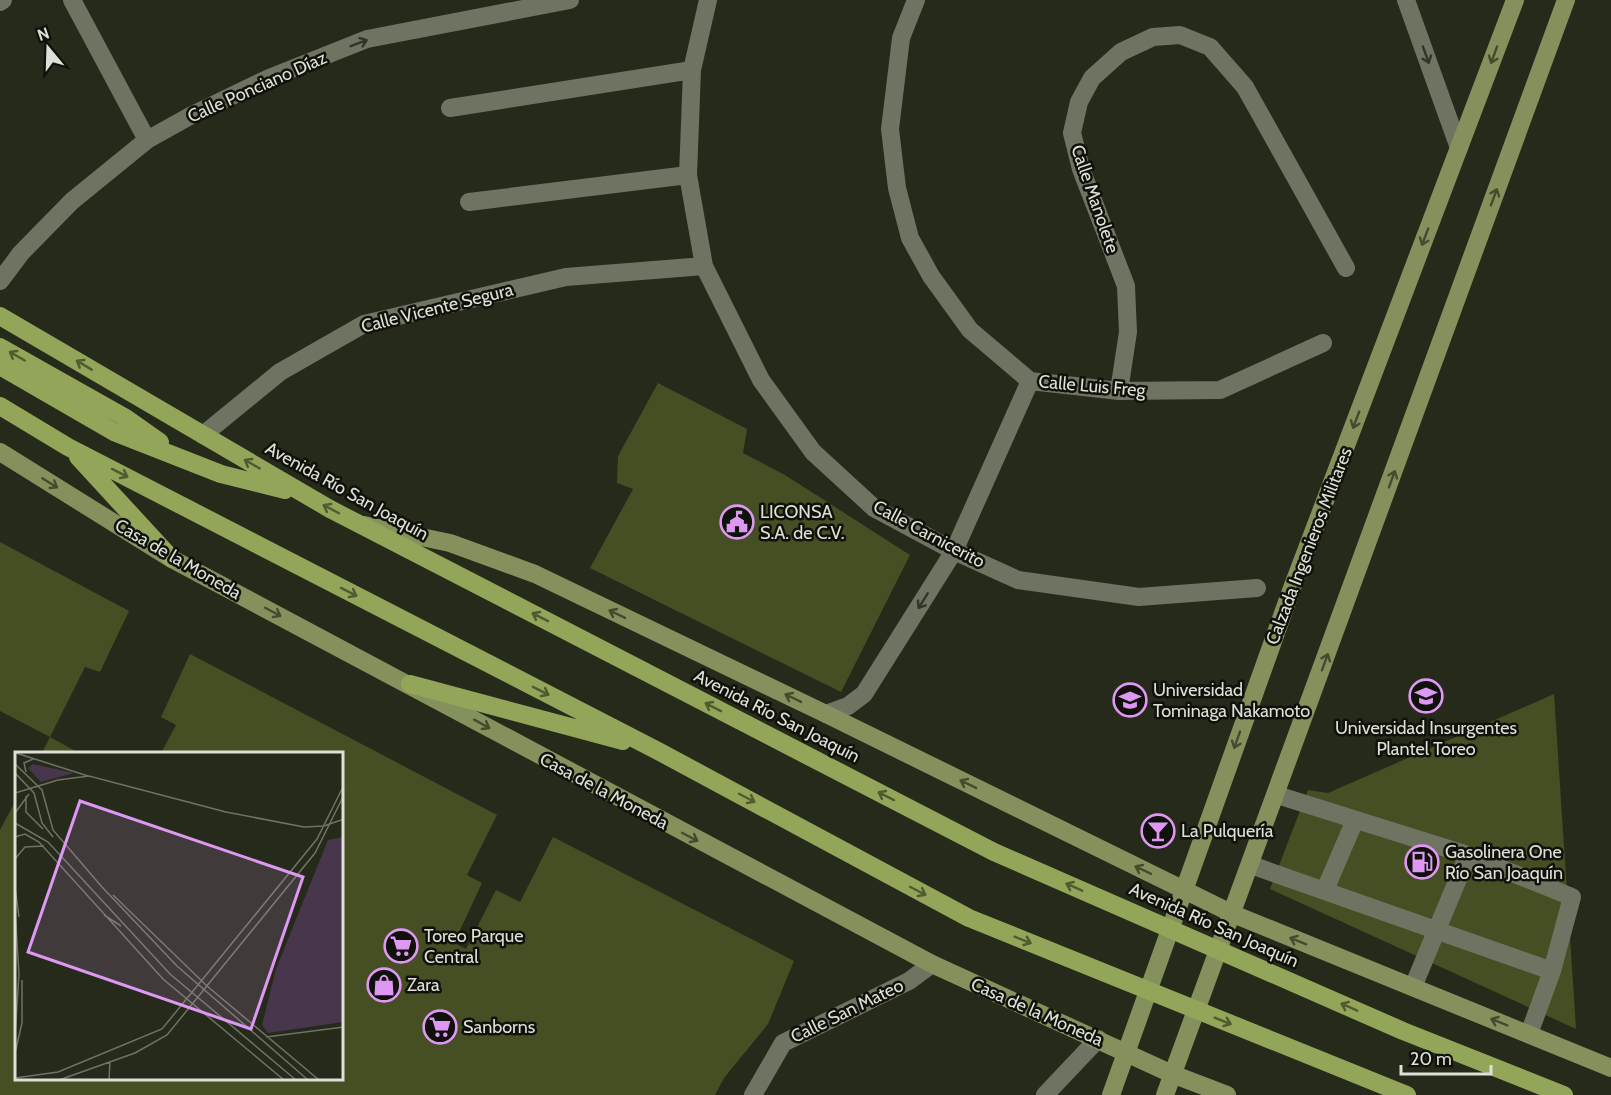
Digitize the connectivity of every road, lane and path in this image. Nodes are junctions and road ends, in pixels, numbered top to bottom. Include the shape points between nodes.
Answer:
1 (72, 0) edge
2 (564, 0) edge
3 (708, 0) edge
4 (916, 0) edge
5 (1406, 0) edge
6 (1515, 0) edge
7 (1566, 0) edge
8 (692, 70) junction
9 (450, 108) dead end
10 (147, 140) junction
11 (1459, 148) junction
12 (688, 176) junction
13 (469, 202) dead end
14 (704, 266) junction
15 (1346, 268) dead end
16 (0, 281) edge
17 (0, 316) edge
18 (1323, 343) dead end
19 (0, 346) edge
20 (0, 366) edge
21 (1030, 381) junction
22 (1119, 391) junction
23 (0, 406) edge
24 (203, 435) junction
25 (68, 447) junction
26 (0, 452) edge
27 (191, 464) junction
28 (302, 493) junction
29 (361, 525) junction
30 (954, 551) junction
31 (172, 559) junction
32 (1257, 588) dead end
33 (410, 684) junction
34 (826, 714) junction
35 (658, 751) junction
36 (1277, 795) junction
37 (1355, 820) junction
38 (1468, 855) junction
39 (1251, 865) junction
40 (1183, 889) junction
41 (1325, 890) junction
42 (1233, 914) junction
43 (1435, 931) junction
44 (932, 964) junction
45 (1552, 971) junction
46 (1413, 987) junction
47 (1529, 1035) junction
48 (1098, 1039) junction
49 (1128, 1053) junction
50 (1611, 1068) edge
51 (1172, 1074) junction
52 (753, 1095) edge
53 (1045, 1095) edge
54 (1112, 1095) edge
55 (1165, 1095) edge
56 (1227, 1095) edge
57 (1407, 1095) edge
58 (1564, 1095) edge

1 - 10 street
10 -> 2 street, Calle Ponciano Díaz via 269,78 367,39
3 - 8 street, Calle Carnicerito
4 - 21 street, Calle Luis Freg via 901,38 890,129 897,188 910,238 931,276 970,330
5 -> 11 street
6 -> 11 main road, Calzada Ingenieros Militares
36 -> 7 main road
8 - 9 street
8 - 12 street, Calle Carnicerito
10 - 16 street, Calle Ponciano Díaz via 72,201 21,253
11 -> 40 main road, Calzada Ingenieros Militares
12 - 13 street
12 - 14 street, Calle Carnicerito
14 - 24 street, Calle Vicente Segura via 566,277 364,324 280,372
14 - 30 street, Calle Carnicerito via 761,380 813,452 874,508
15 - 22 street, Calle Manolete via 1245,87 1210,47 1180,35 1153,37 1121,52 1092,78 1079,102 1072,133 1081,169 1125,286 1128,332
24 -> 17 highway, Avenida Río San Joaquín
18 - 22 street, Calle Luis Freg via 1220,390
27 -> 19 highway via 126,418
20 - 27 highway via 114,432
21 - 22 street, Calle Luis Freg
21 - 30 street
23 - 25 highway
28 -> 24 highway, Avenida Río San Joaquín
25 - 31 highway
25 -> 35 highway
26 -> 31 main road, Casa de la Moneda
27 - 28 highway
29 -> 28 highway, Avenida Río San Joaquín
34 -> 29 main road via 493,557 417,534
58 -> 29 highway, Avenida Río San Joaquín via 1403,1031 994,852
30 - 32 street, Calle Carnicerito via 1018,580 1139,597
30 -> 34 street via 864,694 848,706
31 -> 33 main road, Casa de la Moneda
33 - 35 highway
33 -> 44 main road, Casa de la Moneda via 539,757
40 -> 34 main road
35 -> 57 highway via 969,918
36 - 37 street
36 - 39 main road
37 - 38 street
37 - 41 street
38 - 43 street
38 - 45 street via 1572,897
39 - 41 street
39 - 42 main road
40 - 42 main road
40 - 49 main road, Calzada Ingenieros Militares
41 - 43 street
46 -> 42 main road
42 - 51 main road
43 - 45 street
43 - 46 street
44 - 48 main road, Casa de la Moneda
44 - 52 street, Calle San Mateo via 909,981 783,1042
45 - 47 street
47 -> 46 main road
47 - 50 main road
48 - 49 main road, Casa de la Moneda
48 - 53 street
49 - 51 main road, Casa de la Moneda
49 - 54 main road, Calzada Ingenieros Militares
51 - 55 main road
51 - 56 main road, Casa de la Moneda

